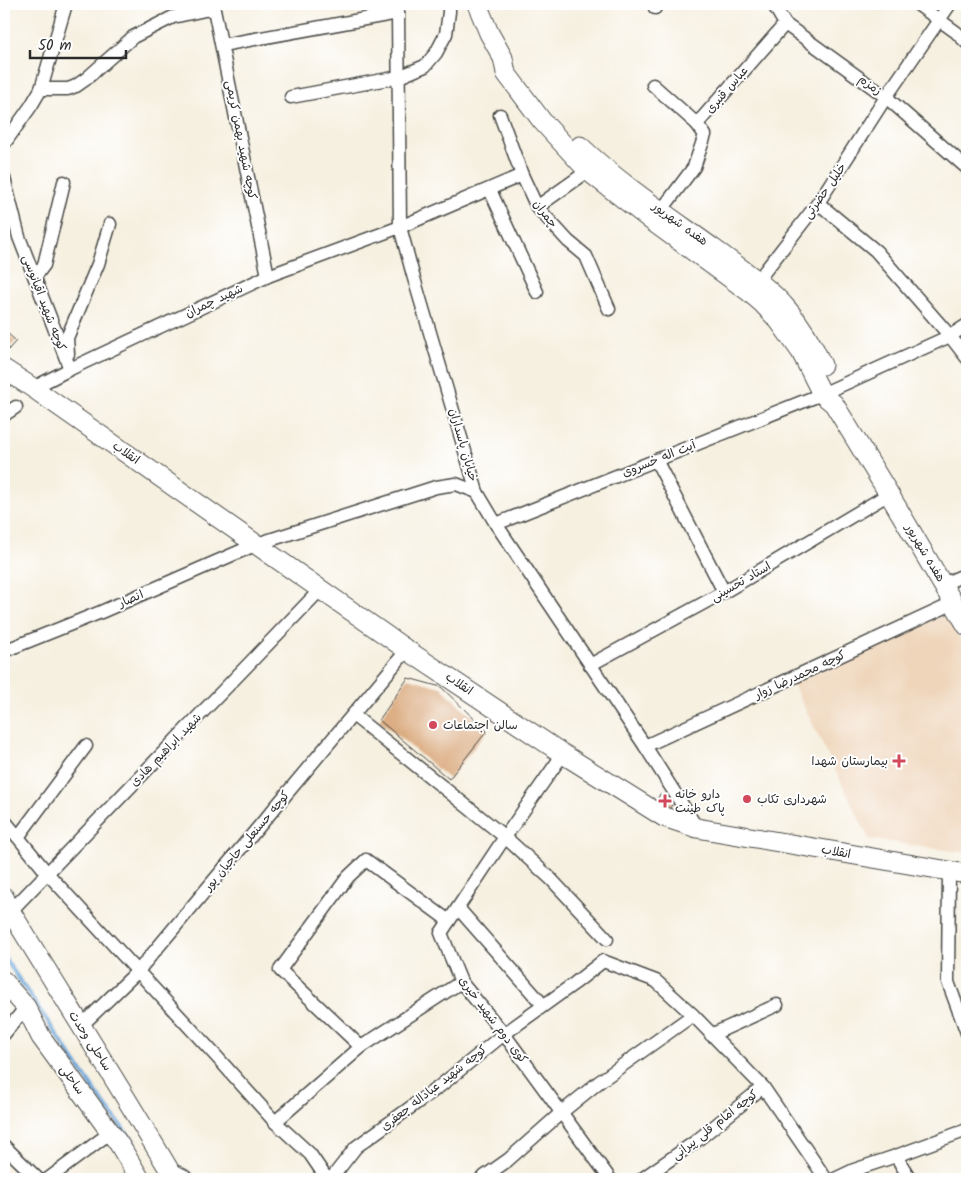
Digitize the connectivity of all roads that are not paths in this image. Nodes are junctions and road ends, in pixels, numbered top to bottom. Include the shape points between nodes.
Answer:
1 (66, 4) edge
2 (449, 4) edge
3 (477, 4) edge
4 (773, 4) edge
5 (917, 4) edge
6 (950, 4) edge
7 (214, 6) edge
8 (397, 8) edge
9 (938, 20) junction
10 (785, 24) junction
11 (967, 43) edge
12 (222, 45) junction
13 (503, 58) junction
14 (400, 77) junction
15 (653, 85) dead end
16 (41, 89) junction
17 (291, 97) dead end
18 (886, 97) junction
19 (500, 115) dead end
20 (697, 124) junction
21 (4, 144) edge
22 (967, 168) edge
23 (588, 171) junction
24 (522, 175) junction
25 (4, 178) edge
26 (64, 182) dead end
27 (490, 190) junction
28 (818, 203) junction
29 (537, 207) junction
30 (661, 211) junction
31 (110, 224) dead end
32 (400, 226) junction
33 (268, 276) junction
34 (35, 277) junction
35 (758, 280) junction
36 (537, 292) dead end
37 (609, 309) dead end
38 (967, 326) edge
39 (950, 336) junction
40 (967, 358) edge
41 (4, 369) edge
42 (70, 369) junction
43 (33, 388) junction
44 (830, 396) junction
45 (16, 407) dead end
46 (4, 415) edge
47 (656, 460) junction
48 (477, 492) junction
49 (889, 494) junction
50 (496, 524) junction
51 (257, 544) junction
52 (967, 574) edge
53 (943, 584) junction
54 (321, 589) junction
55 (724, 592) junction
56 (954, 603) junction
57 (967, 626) edge
58 (407, 650) junction
59 (4, 651) edge
60 (590, 665) junction
61 (353, 715) junction
62 (86, 746) dead end
63 (645, 746) junction
64 (563, 754) junction
65 (4, 820) edge
66 (697, 828) junction
67 (18, 837) junction
68 (505, 837) junction
69 (958, 873) edge
70 (48, 874) junction
71 (458, 908) junction
72 (6, 909) edge
73 (449, 921) junction
74 (607, 940) dead end
75 (138, 971) junction
76 (4, 981) edge
77 (461, 982) junction
78 (544, 1005) junction
79 (777, 1005) dead end
80 (26, 1007) junction
81 (693, 1015) junction
82 (81, 1026) junction
83 (967, 1033) edge
84 (4, 1034) edge
85 (504, 1034) junction
86 (711, 1034) junction
87 (361, 1047) junction
88 (762, 1087) junction
89 (562, 1112) junction
90 (275, 1122) junction
91 (967, 1130) edge
92 (111, 1132) junction
93 (4, 1146) edge
94 (896, 1156) junction
95 (38, 1179) edge
96 (48, 1179) edge
97 (139, 1179) edge
98 (183, 1179) edge
99 (327, 1179) edge
100 (331, 1179) edge
101 (481, 1179) edge
102 (610, 1179) edge
103 (642, 1179) edge
104 (826, 1179) edge
105 (835, 1179) edge
106 (910, 1179) edge

1 - 16 street
2 - 14 street via 446,34 436,53 425,66
3 - 13 main road, هفده شهریور
4 - 10 street, زمزم
5 - 9 street
6 - 9 street, خلیل حضرتی
7 - 12 street, کوچه شهید بهمن کریمی
7 - 16 street via 173,17 133,37 76,86
8 - 12 street
8 - 14 street, خیابان پاسداران
9 - 11 street
9 - 18 street, خلیل حضرتی
10 - 18 street, زمزم
10 - 20 street, عباس قنبری
12 - 33 street, کوچه شهید بهمن کریمی
13 - 23 main road, هفده شهریور via 506,72 542,121
13 - 30 main road, هفده شهریور via 516,67 579,145
14 - 17 street
14 - 32 street, خیابان پاسداران
15 - 20 street
16 - 21 street
18 - 22 street, زمزم
18 - 28 street, خلیل حضرتی
19 - 24 street, چمران
20 - 30 street, عباس قنبری via 705,135 694,167
23 - 29 street
23 - 44 main road, هفده شهریور via 762,304 779,321
24 - 27 street
24 - 29 street, چمران
25 - 34 street, کوچه شهید اقیانوسی via 19,236
26 - 34 street via 44,265
27 - 32 street
27 - 36 street
28 - 35 street, خلیل حضرتی
28 - 39 street via 876,251
29 - 37 street, چمران via 586,256
30 - 35 main road, هفده شهریور
31 - 42 street via 98,264 67,338
32 - 33 street, شهید چمران
32 - 48 street, خیابان پاسداران
33 - 42 street, شهید چمران
34 - 42 street, کوچه شهید اقیانوسی
35 - 44 main road, هفده شهریور via 789,311 810,340
38 - 39 street, آیت اله خسروی
39 - 40 street
39 - 44 street, آیت اله خسروی
41 - 43 main road, انقلاب
42 - 43 street, شهید چمران
43 - 51 main road, انقلاب
44 - 47 street, آیت اله خسروی
44 - 49 main road, هفده شهریور
45 - 46 street
47 - 50 street, آیت اله خسروی
47 - 55 street
48 - 50 street, خیابان پاسداران
48 - 51 street via 456,484 436,487
49 - 53 main road, هفده شهریور
49 - 55 street, استاد تحسینی
50 - 60 street, خیابان پاسداران
51 - 54 main road, انقلاب
51 - 59 street, انصار
52 - 53 street
53 - 56 main road, هفده شهریور
54 - 58 main road, انقلاب
54 - 70 street, شهید ابراهیم هادی
55 - 60 street, استاد تحسینی
56 - 57 main road, هفده شهریور
56 - 63 street, کوچه محمدرضا زوار
58 - 61 street, کوچه حسنعلی حاجیان پور
58 - 64 main road, انقلاب
60 - 63 street, خیابان پاسداران
61 - 68 street
61 - 75 street, کوچه حسنعلی حاجیان پور
62 - 67 street
63 - 66 street, خیابان پاسداران
64 - 66 main road, انقلاب via 664,817
64 - 68 street, کوی دوم شهید خیری
65 - 67 street
66 - 69 main road, انقلاب
67 - 70 street
68 - 71 street, کوی دوم شهید خیری
68 - 74 street via 550,878
69 - 83 street via 948,982
70 - 72 street, شهید ابراهیم هادی
70 - 75 street
71 - 73 street, کوی دوم شهید خیری
71 - 78 street
72 - 82 main road, ساحلی وحدت
73 - 77 street, کوی دوم شهید خیری via 441,933
73 - 87 street via 366,860 348,877 280,970
75 - 82 street, کوچه حسنعلی حاجیان پور
75 - 90 street
76 - 80 main road, ساحلی
77 - 85 street, کوی دوم شهید خیری
77 - 87 street
78 - 81 street, کوچه شهید عباداله جعفری via 603,961 656,981
78 - 85 street, کوچه شهید عباداله جعفری
79 - 86 street
80 - 84 street
80 - 92 main road, ساحلی via 41,1037
81 - 86 street, کوچه شهید عباداله جعفری
81 - 89 street
82 - 98 main road, ساحلی وحدت via 170,1173
85 - 89 street, کوی دوم شهید خیری
85 - 100 street, کوچه شهید عباداله جعفری via 356,1147
86 - 88 street, کوچه شهید عباداله جعفری
87 - 90 street
88 - 103 street, کوچه امام قلی پیرانی via 695,1142
88 - 104 street, کوچه شهید عباداله جعفری
89 - 101 street via 508,1160
89 - 102 street, کوی دوم شهید خیری
90 - 99 street via 310,1154
91 - 94 street
92 - 96 street
92 - 97 main road, ساحلی
93 - 95 street
94 - 105 street
94 - 106 street

